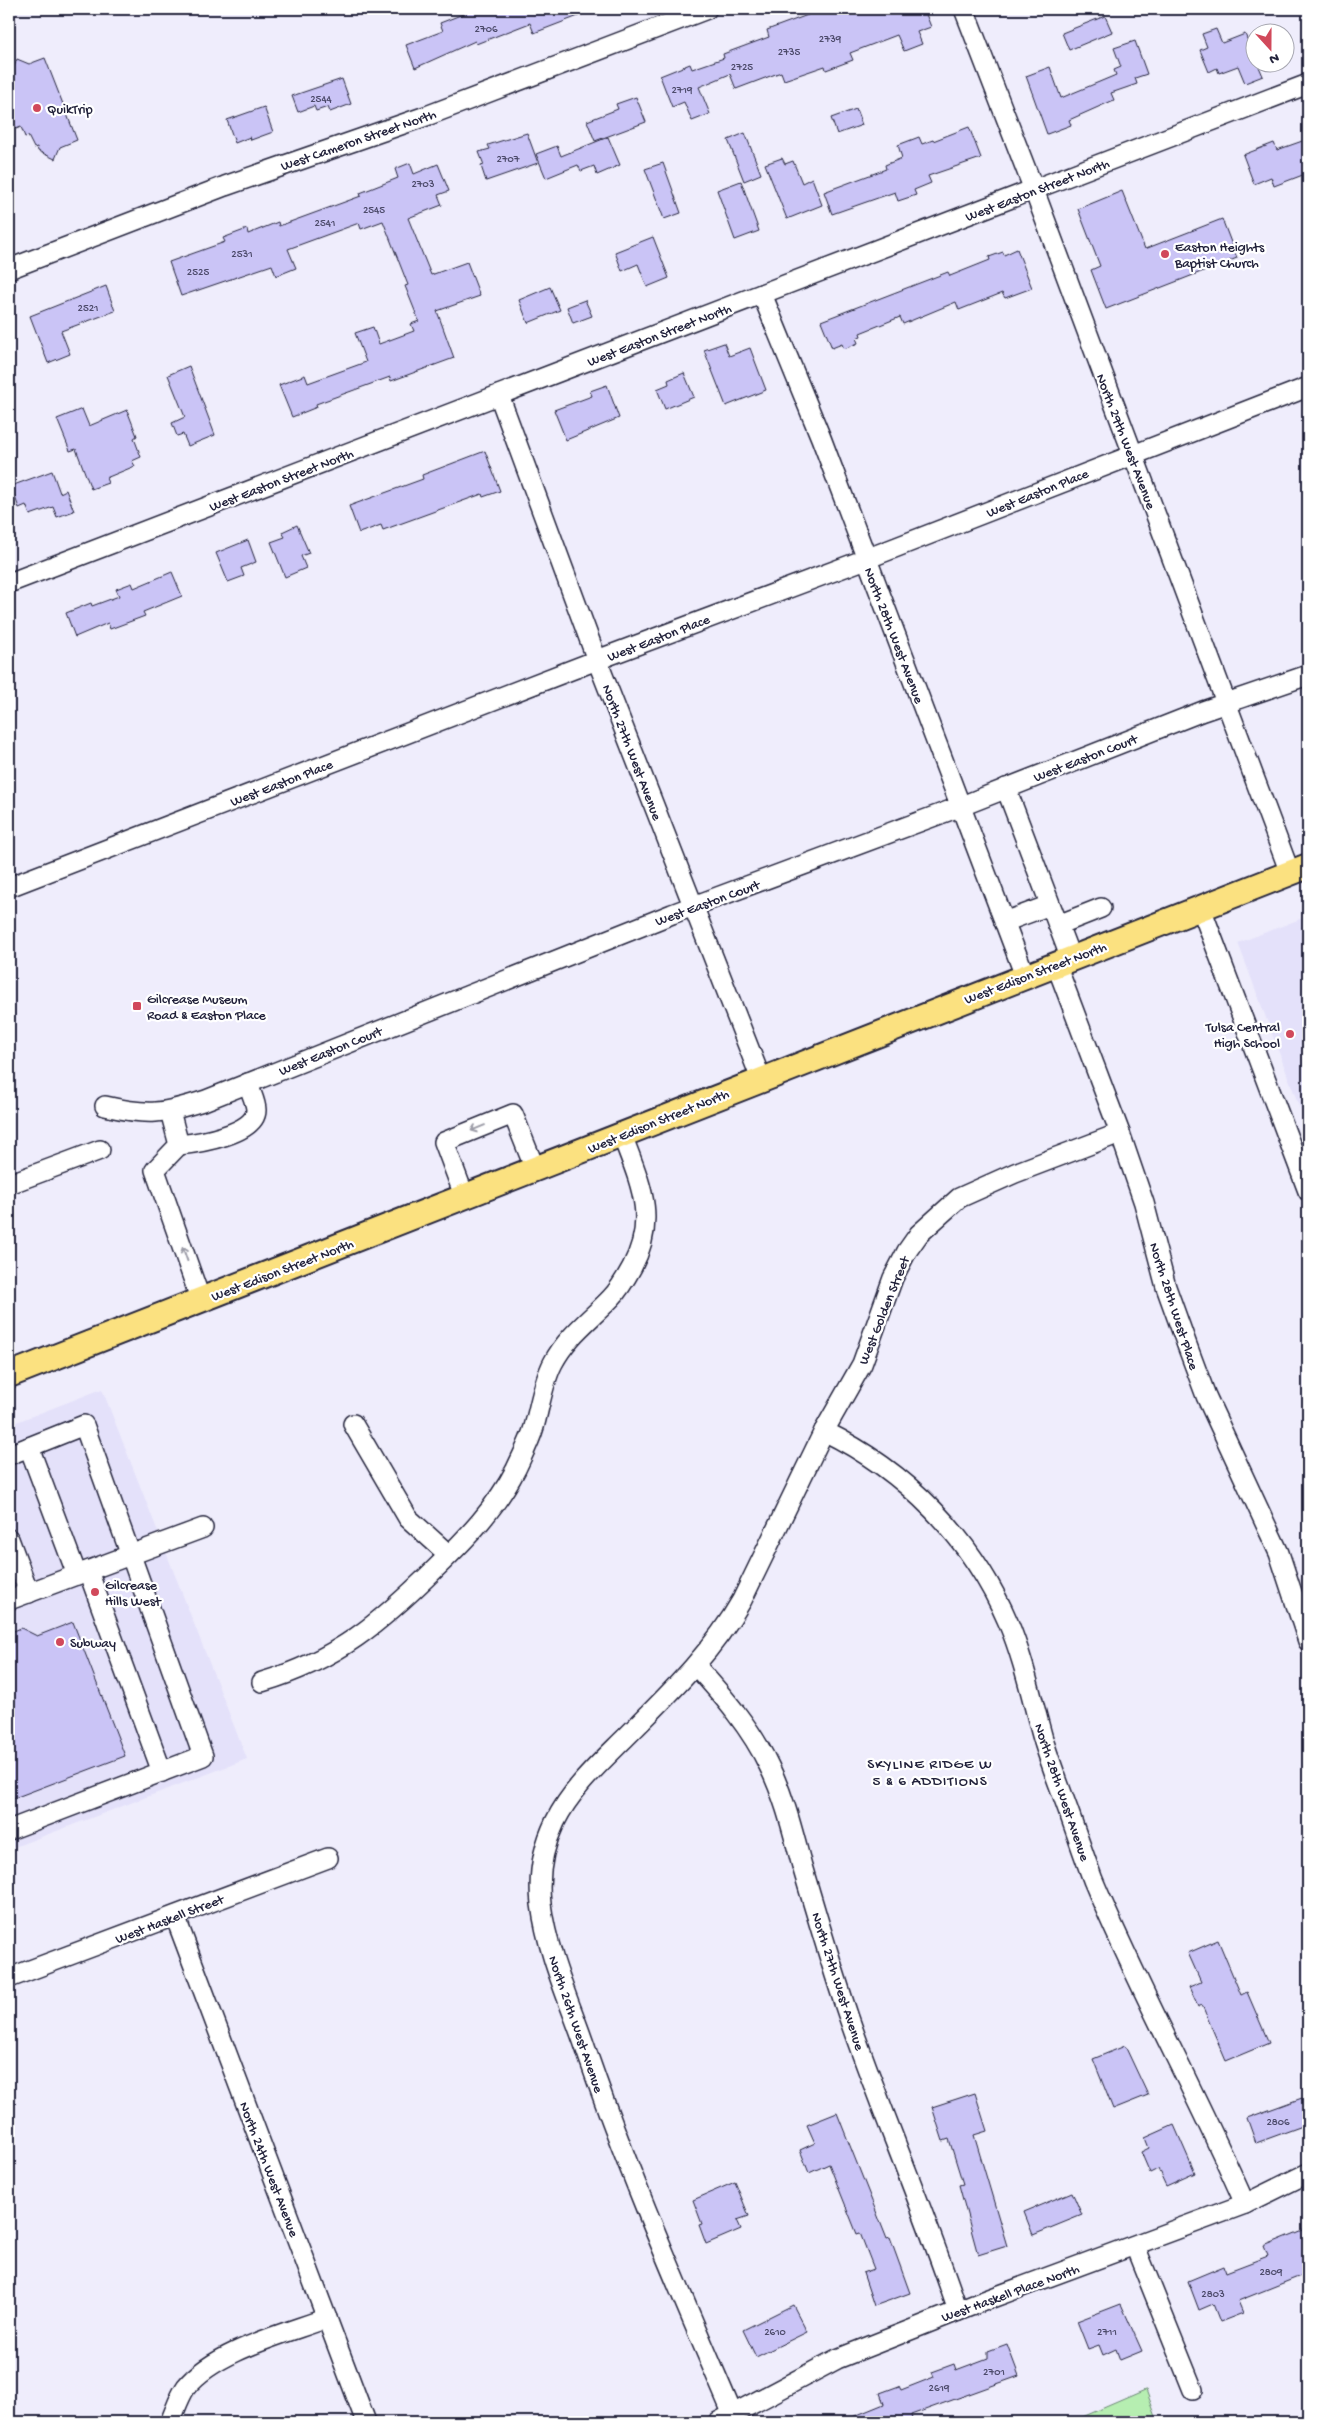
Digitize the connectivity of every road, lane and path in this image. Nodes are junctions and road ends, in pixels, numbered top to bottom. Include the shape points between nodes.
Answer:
1 (708, 9) edge
2 (964, 9) edge
3 (1308, 84) edge
4 (1034, 190) junction
5 (9, 269) edge
6 (762, 294) junction
7 (1308, 386) edge
8 (499, 395) junction
9 (1132, 454) junction
10 (866, 559) junction
11 (9, 583) edge
12 (597, 660) junction
13 (1308, 675) edge
14 (1228, 703) junction
15 (1006, 788) junction
16 (959, 806) junction
17 (1299, 870) edge
18 (9, 887) edge
19 (1050, 905) junction
20 (693, 907) junction
21 (1101, 908) dead end
22 (1201, 908) junction
23 (1004, 922) junction
24 (1058, 925) junction
25 (1064, 961) junction
26 (1025, 976) junction
27 (761, 1079) junction
28 (248, 1083) junction
29 (105, 1106) dead end
30 (170, 1111) junction
31 (1120, 1133) junction
32 (622, 1135) junction
33 (1300, 1143) edge
34 (179, 1145) junction
35 (100, 1150) dead end
36 (535, 1169) junction
37 (9, 1184) edge
38 (1308, 1191) edge
39 (465, 1198) junction
40 (201, 1301) junction
41 (9, 1375) edge
42 (353, 1424) dead end
43 (824, 1431) junction
44 (30, 1447) junction
45 (9, 1455) edge
46 (203, 1528) dead end
47 (9, 1539) edge
48 (132, 1554) junction
49 (449, 1555) junction
50 (82, 1573) junction
51 (29, 1593) junction
52 (9, 1600) edge
53 (1308, 1641) edge
54 (696, 1666) junction
55 (262, 1682) dead end
56 (162, 1772) junction
57 (9, 1830) edge
58 (328, 1858) dead end
59 (175, 1916) junction
60 (9, 1978) edge
61 (1308, 2174) edge
62 (1245, 2204) junction
63 (1135, 2246) junction
64 (958, 2311) junction
65 (327, 2318) junction
66 (1193, 2390) dead end
67 (725, 2418) edge
68 (170, 2422) edge
69 (366, 2422) edge

1 - 5 street, West Cameron Street North
2 - 4 street, North 29th West Avenue
3 - 4 street, West Easton Street North
4 - 6 street, West Easton Street North
4 - 9 street, North 29th West Avenue
6 - 8 street, West Easton Street North
6 - 10 street, North 28th West Avenue
7 - 9 street, West Easton Place
8 - 11 street, West Easton Street North
8 - 12 street, North 27th West Avenue
9 - 10 street, West Easton Place
9 - 14 street, North 29th West Avenue
10 - 12 street, West Easton Place
10 - 16 street, North 28th West Avenue
12 - 18 street, West Easton Place
12 - 20 street, North 27th West Avenue
13 - 14 street, West Easton Court
14 - 15 street, West Easton Court
14 - 17 street, North 29th West Avenue
15 - 16 street, West Easton Court
15 - 19 street, North 28th West Place
16 - 20 street, West Easton Court
16 - 23 street, North 28th West Avenue
17 - 22 main road, West Edison Street North
19 - 23 street
19 - 24 street, North 28th West Place
20 - 27 street, North 27th West Avenue
20 - 28 street, West Easton Court
21 - 24 street
22 - 25 main road, West Edison Street North
22 - 33 street
23 - 26 street, North 28th West Avenue
24 - 25 street, North 28th West Place
25 - 26 main road, West Edison Street North
25 - 31 street, North 28th West Place
26 - 27 main road, West Edison Street North
27 - 32 main road, West Edison Street North
28 - 30 street, West Easton Court
28 - 34 street via 256,1110 253,1122 245,1128 200,1143
29 - 30 street, West Easton Court via 137,1113
30 - 34 street
31 - 43 street, West Golden Street via 959,1198 920,1234 893,1278 862,1364
31 - 53 street, North 28th West Place via 1144,1202 1166,1287 1188,1348 1206,1396 1279,1553
32 - 36 main road, West Edison Street North
32 - 49 street via 644,1200 646,1220 638,1255 612,1297 563,1344 552,1365 534,1429 516,1469 480,1524
33 - 38 street
40 -> 34 street via 155,1170
35 - 37 street
36 - 39 main road, West Edison Street North
36 -> 39 street via 513,1114 444,1142
39 - 40 main road, West Edison Street North
40 - 41 main road, West Edison Street North
42 - 49 street via 408,1518
43 - 54 street, West Golden Street via 742,1600 727,1627
43 - 62 street, North 28th West Avenue via 853,1445 906,1483 965,1546 995,1594 1018,1650 1044,1742 1092,1878
44 - 45 street
44 - 48 street via 84,1425
44 - 50 street
46 - 48 street
47 - 51 street
48 - 50 street
48 - 56 street via 203,1756
49 - 55 street via 394,1610 366,1632 296,1672
50 - 51 street
50 - 56 street
51 - 52 street
54 - 64 street, North 27th West Avenue via 750,1732 770,1766 783,1799 849,2018 924,2212
54 - 67 street, North 26th West Avenue via 588,1775 567,1802 546,1848 541,1870 541,1902 555,1962 606,2110
56 - 57 street
58 - 59 street, West Haskell Street
59 - 60 street, West Haskell Street
59 - 65 street, North 24th West Avenue
61 - 62 street, West Haskell Place North
62 - 63 street, West Haskell Place North
63 - 64 street, West Haskell Place North
63 - 66 street
64 - 67 street, West Haskell Place North via 838,2359
65 - 68 street via 211,2364 185,2389
65 - 69 street, North 24th West Avenue

